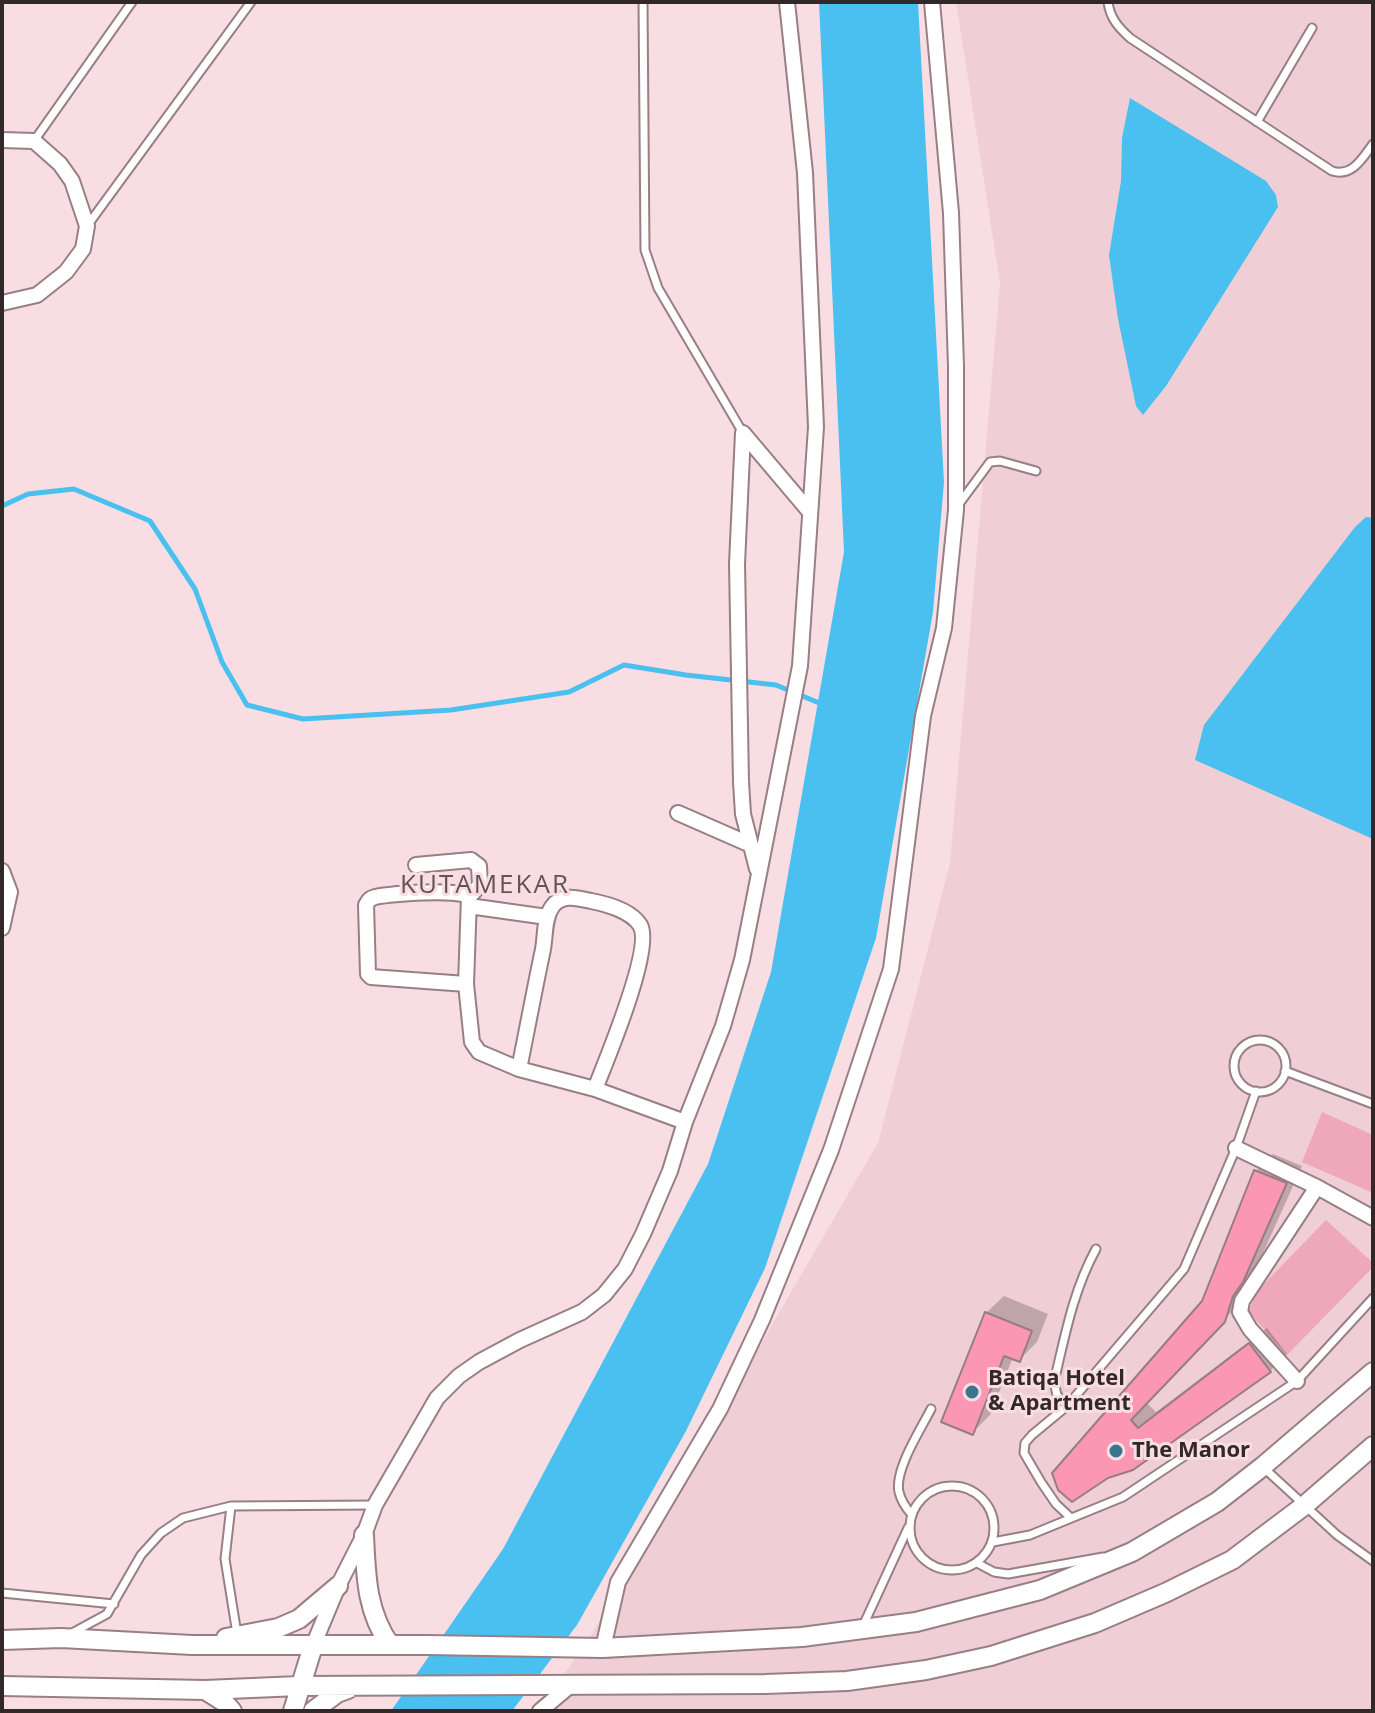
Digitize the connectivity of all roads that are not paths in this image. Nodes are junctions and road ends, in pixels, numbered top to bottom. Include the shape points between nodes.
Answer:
1 (132, 2) edge
2 (251, 2) edge
3 (643, 2) edge
4 (787, 2) edge
5 (932, 2) edge
6 (1108, 2) edge
7 (1312, 28) dead end
8 (1257, 122) junction
9 (2, 140) edge
10 (34, 141) junction
11 (1373, 144) edge
12 (87, 226) junction
13 (2, 303) edge
14 (743, 433) junction
15 (1036, 471) dead end
16 (956, 510) junction
17 (809, 511) junction
18 (678, 813) dead end
19 (751, 845) junction
20 (416, 865) dead end
21 (2, 871) edge
22 (758, 877) junction
23 (469, 901) junction
24 (547, 917) junction
25 (2, 928) edge
26 (466, 984) junction
27 (519, 1069) junction
28 (1285, 1071) junction
29 (595, 1089) junction
30 (1256, 1091) junction
31 (1373, 1104) edge
32 (685, 1122) junction
33 (1236, 1148) junction
34 (1317, 1187) junction
35 (1373, 1218) edge
36 (1096, 1249) dead end
37 (1373, 1298) edge
38 (1373, 1372) edge
39 (1297, 1381) junction
40 (1067, 1406) junction
41 (931, 1409) dead end
42 (1373, 1446) edge
43 (1262, 1467) junction
44 (375, 1505) junction
45 (1305, 1505) junction
46 (231, 1506) junction
47 (912, 1515) junction
48 (1071, 1518) junction
49 (908, 1528) junction
50 (364, 1535) junction
51 (993, 1542) junction
52 (1132, 1552) junction
53 (1373, 1561) edge
54 (977, 1563) junction
55 (338, 1586) junction
56 (2, 1593) edge
57 (114, 1604) junction
58 (861, 1630) junction
59 (238, 1635) junction
60 (61, 1638) junction
61 (2, 1640) edge
62 (192, 1645) junction
63 (396, 1645) junction
64 (313, 1646) junction
65 (603, 1648) junction
66 (572, 1684) junction
67 (2, 1686) edge
68 (299, 1686) junction
69 (358, 1686) junction
70 (205, 1690) junction
71 (232, 1711) edge
72 (293, 1711) edge
73 (313, 1711) edge
74 (540, 1711) edge

1 - 10 lane
2 - 12 lane
3 - 14 lane via 645,250 658,288
4 - 17 street via 805,173 816,427
5 - 16 street via 951,213
6 - 8 lane via 1118,28 1130,38
7 - 8 lane
8 - 11 lane via 1339,173 1352,170
9 - 10 street
10 - 12 street via 72,181
12 - 13 street via 83,249 66,272 37,295
14 - 17 street
14 - 19 street via 737,564 743,814
15 - 16 lane via 990,462
16 - 65 street via 944,628 923,716 891,969 831,1150 762,1320 720,1409 618,1582
17 - 22 street via 800,666
18 - 19 street
19 - 22 street
20 - 23 street via 476,862 480,885
21 - 25 street via 10,892
22 - 32 street via 723,1026
23 - 24 street
23 - 26 street
23 - 26 street via 457,892 419,893 374,897 366,905 371,977
24 - 27 street
24 - 29 street via 554,903 573,897 620,910 642,929 636,979
26 - 27 street via 472,1042 479,1052
27 - 29 street
28 - 30 lane via 1275,1087
28 - 30 lane via 1285,1057 1276,1045 1248,1042 1235,1058 1235,1073
28 - 31 lane
29 - 32 street
30 - 33 lane
32 - 44 street via 643,1234 604,1295 582,1312 459,1376 437,1398
33 - 34 street
33 - 40 lane via 1184,1269
34 - 35 street
34 - 39 street via 1242,1301 1240,1312
36 - 40 lane via 1076,1292 1054,1382
37 - 39 lane
38 - 43 street
39 - 48 lane via 1123,1497
40 - 48 lane via 1032,1435 1024,1453
41 - 47 lane via 899,1475 898,1489
42 - 45 street
43 - 45 lane
43 - 52 street via 1217,1502
44 - 46 lane
44 - 50 street
45 - 53 lane
45 - 66 street via 1232,1560 1165,1593 1095,1623 991,1656 847,1681
46 - 57 lane via 183,1518 161,1533 141,1555
46 - 59 lane via 225,1559
47 - 49 lane
47 - 51 lane via 930,1492 958,1486 984,1500 992,1512
48 - 51 lane
49 - 54 lane via 919,1554 933,1566 952,1571
49 - 58 lane
50 - 55 street
50 - 63 street via 372,1610 378,1628
51 - 54 lane
52 - 54 lane via 1008,1574
52 - 58 street via 1040,1590 958,1613
55 - 59 street via 299,1619
55 - 64 street
56 - 57 lane
57 - 60 lane via 107,1614
58 - 65 street
59 - 62 street
60 - 61 street
60 - 62 street
62 - 64 street
63 - 64 street
63 - 65 street
64 - 68 street
66 - 69 street
66 - 74 street
67 - 70 street
68 - 69 street
68 - 70 street
68 - 72 street
69 - 73 street via 337,1693
70 - 71 street

